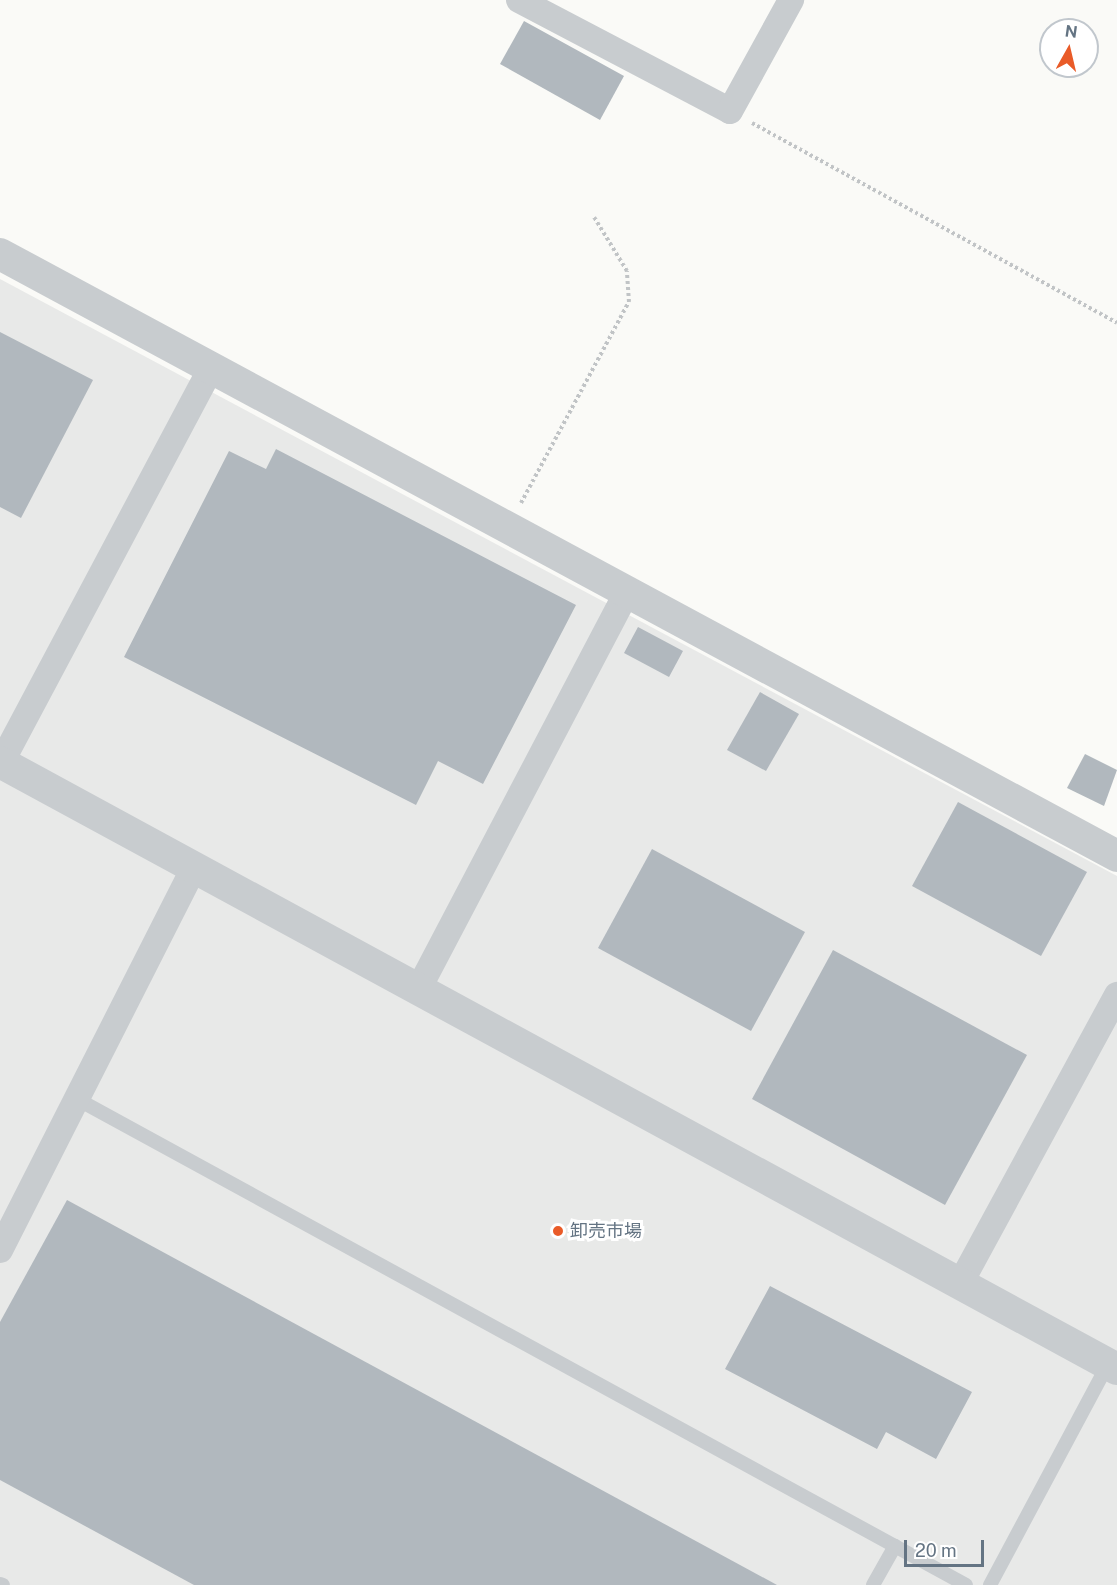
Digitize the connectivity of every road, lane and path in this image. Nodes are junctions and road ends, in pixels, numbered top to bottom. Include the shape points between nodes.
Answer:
1 (519, 0) edge
2 (791, 0) edge
3 (730, 111) junction
4 (594, 217) dead end
5 (0, 254) edge
6 (1117, 323) edge
7 (212, 367) junction
8 (508, 527) junction
9 (627, 592) junction
10 (0, 763) edge
11 (1117, 856) edge
12 (194, 867) junction
13 (418, 990) junction
14 (1117, 995) edge
15 (76, 1099) junction
16 (0, 1251) edge
17 (960, 1284) junction
18 (1112, 1367) edge
19 (895, 1546) junction
20 (873, 1585) edge
21 (966, 1585) edge
22 (990, 1585) edge

1 - 3 street
2 - 3 street
3 - 6 path
4 - 8 path via 627,271 629,302
5 - 7 street
7 - 8 street
7 - 10 street
8 - 9 street
9 - 11 street
9 - 13 street
10 - 12 street
12 - 13 street
12 - 15 street
13 - 17 street
14 - 17 street
15 - 16 street
15 - 19 lane
17 - 18 street
18 - 22 lane
19 - 20 lane
19 - 21 lane

